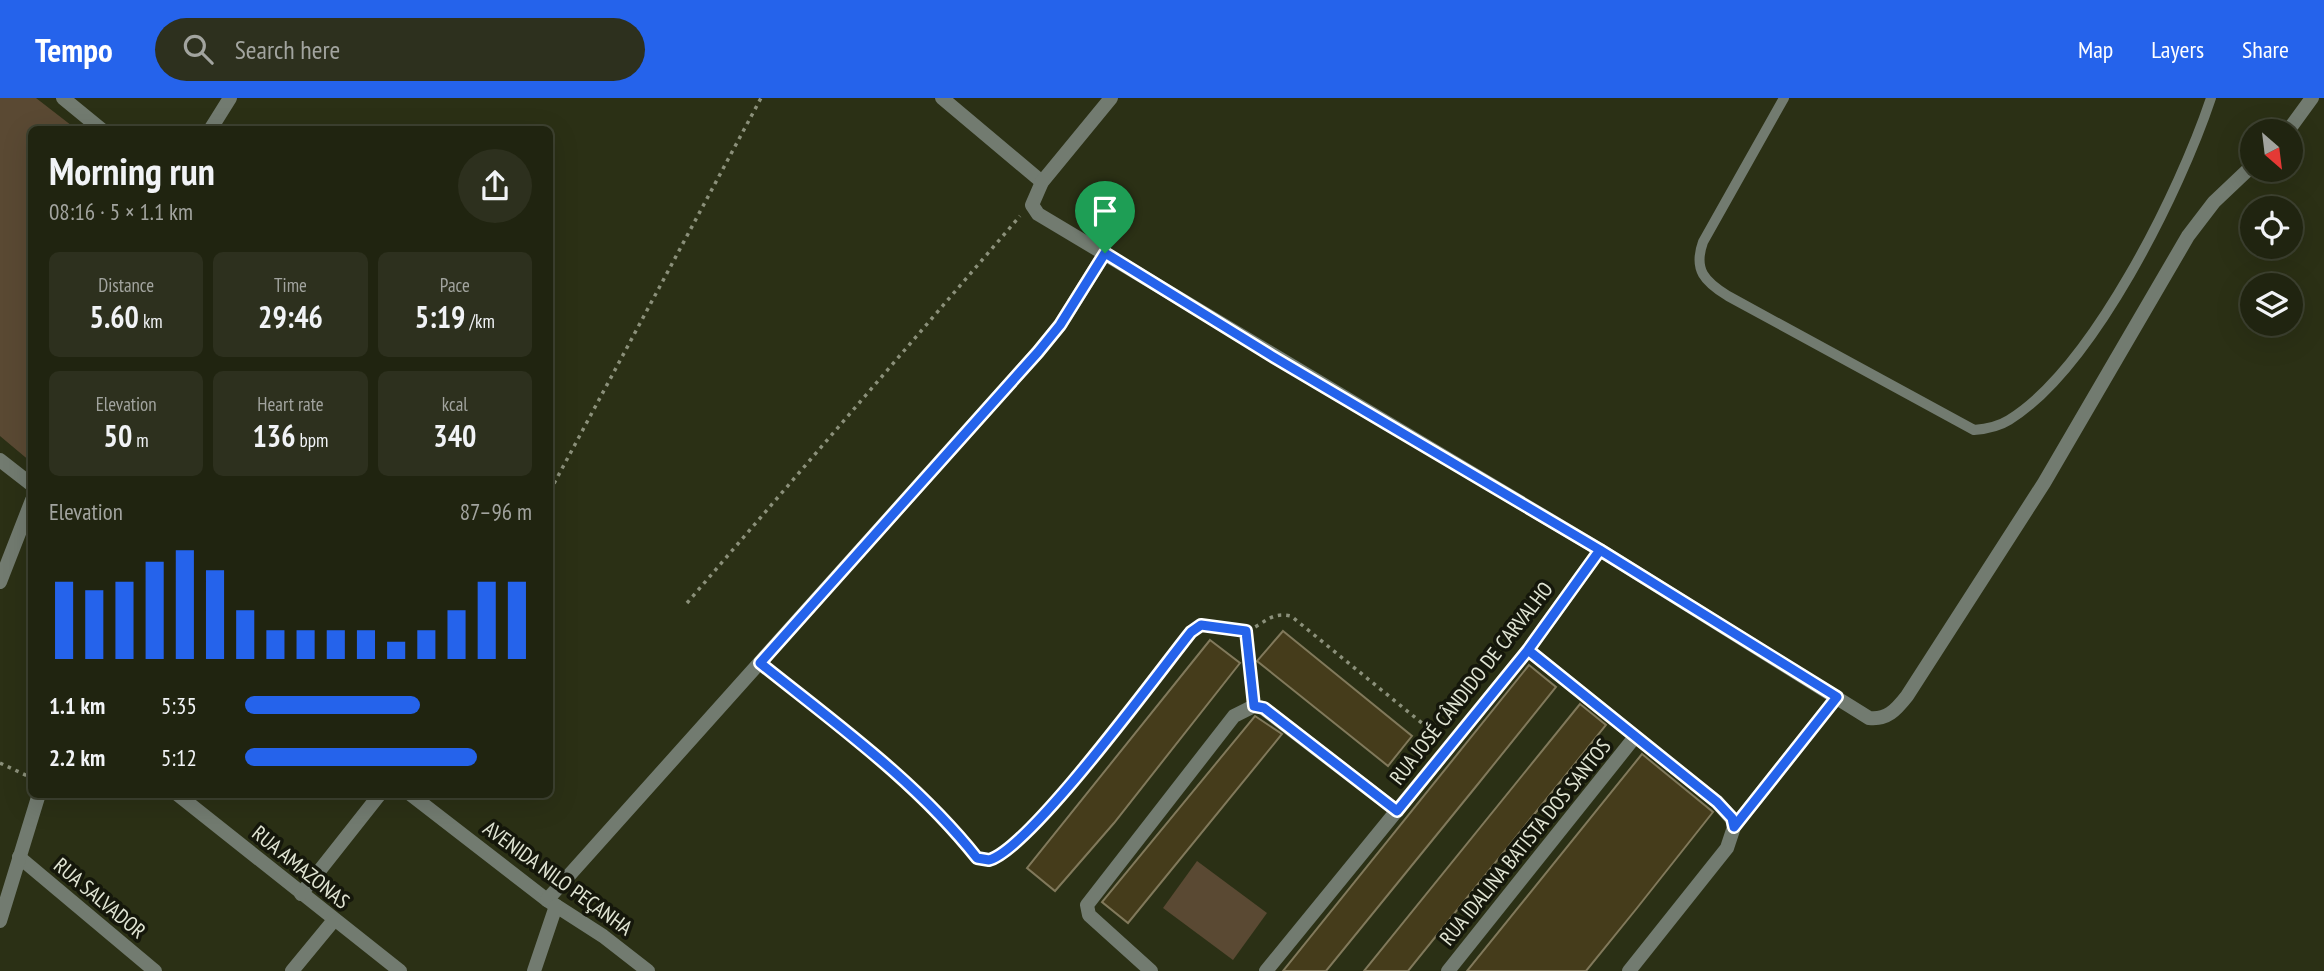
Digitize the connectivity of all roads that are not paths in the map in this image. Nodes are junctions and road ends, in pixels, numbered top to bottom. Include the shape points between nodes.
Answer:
1 (230, 98) edge
2 (942, 98) edge
3 (1111, 98) edge
4 (1784, 98) edge
5 (2211, 98) edge
6 (2312, 98) edge
7 (70, 100) edge
8 (2296, 119) edge
9 (98, 126) edge
10 (212, 126) edge
11 (2240, 177) edge
12 (1042, 182) junction
13 (1105, 253) junction
14 (0, 460) edge
15 (28, 482) edge
16 (28, 510) edge
17 (1600, 550) junction
18 (0, 582) edge
19 (1528, 650) junction
20 (1837, 697) junction
21 (1634, 738) junction
22 (37, 798) edge
23 (182, 798) edge
24 (377, 798) edge
25 (415, 798) edge
26 (1397, 811) junction
27 (1734, 827) junction
28 (19, 857) junction
29 (302, 894) junction
30 (551, 903) junction
31 (334, 920) junction
32 (0, 921) edge
33 (155, 971) edge
34 (292, 971) edge
35 (400, 971) edge
36 (534, 971) edge
37 (648, 971) edge
38 (1151, 971) edge
39 (1266, 971) edge
40 (1448, 971) edge
41 (1629, 971) edge

1 - 10 street
2 - 12 street
3 - 12 street
4 - 5 lane via 1703,242 1699,254 1702,276 1728,296 1974,430 2009,420 2087,343 2185,168
6 - 8 street
7 - 9 street
11 - 20 street via 2188,236 2044,483 1896,711 1869,718
12 - 13 street via 1033,201 1038,214
13 - 17 street
13 - 30 street via 1038,352
14 - 15 street
16 - 18 street
17 - 19 street, RUA JOSÉ CÂNDIDO DE CARVALHO
17 - 20 street
19 - 21 street
19 - 26 street, RUA JOSÉ CÂNDIDO DE CARVALHO
20 - 27 street
21 - 27 street via 1717,802
21 - 40 street, RUA IDALINA BATISTA DOS SANTOS
22 - 28 street
23 - 29 street, RUA AMAZONAS
24 - 29 street
25 - 30 street, AVENIDA NILO PEÇANHA
26 - 38 street via 1264,708 1254,706 1234,716 1087,905 1089,915
26 - 39 street, RUA JOSÉ CÂNDIDO DE CARVALHO
27 - 41 street via 1727,848
28 - 32 street
28 - 33 street, RUA SALVADOR
29 - 31 street, RUA AMAZONAS
30 - 36 street
30 - 37 street, AVENIDA NILO PEÇANHA
31 - 34 street
31 - 35 street, RUA AMAZONAS

